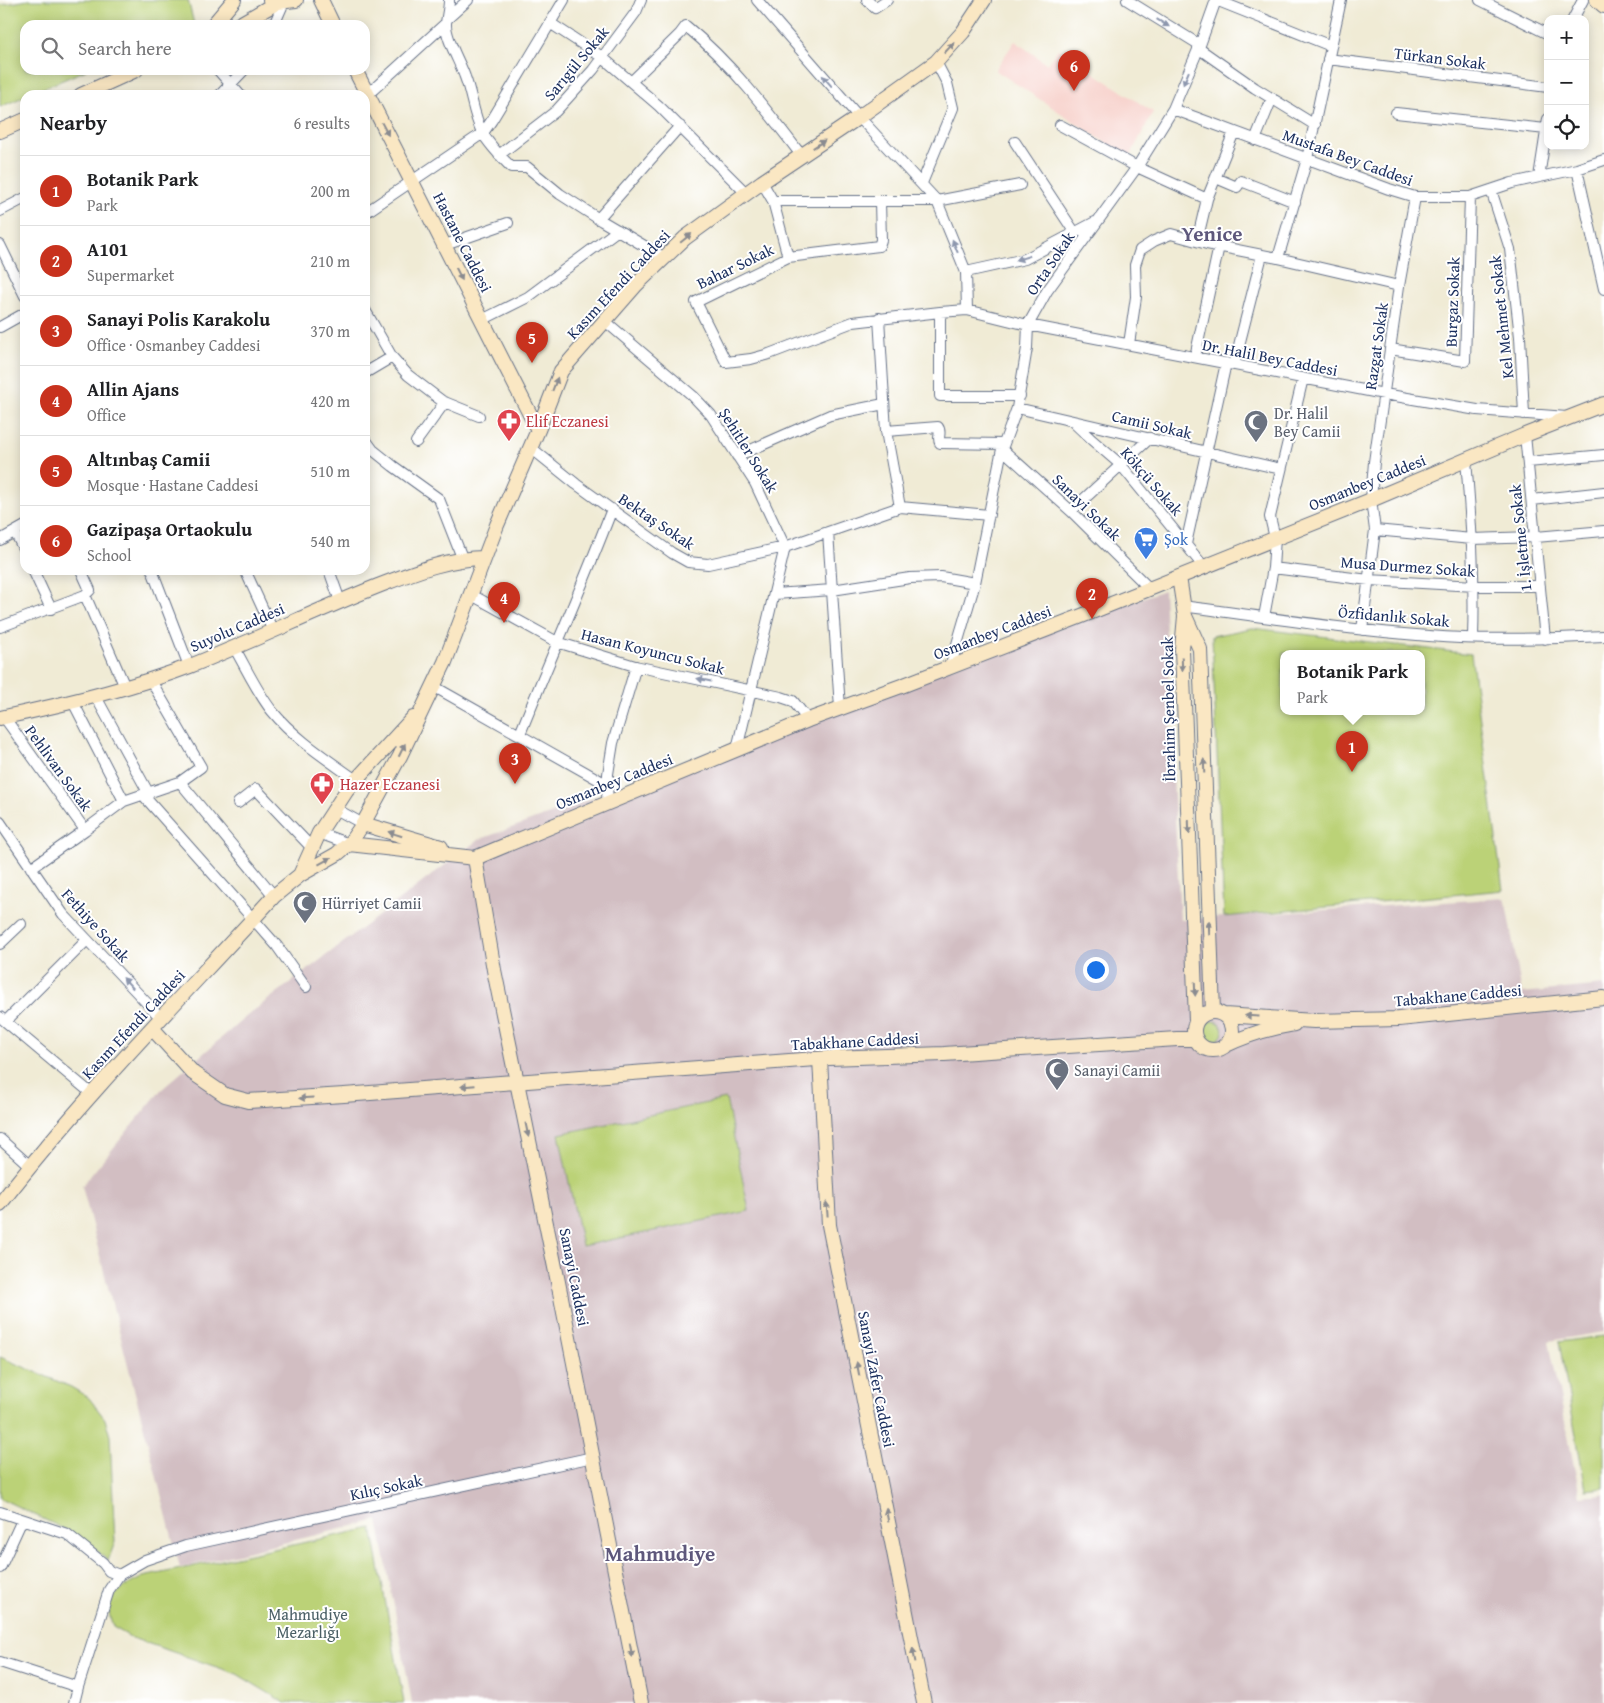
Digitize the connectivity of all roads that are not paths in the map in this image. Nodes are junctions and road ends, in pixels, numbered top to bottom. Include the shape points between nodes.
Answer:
1 (234, 0) edge
2 (321, 0) edge
3 (449, 0) edge
4 (468, 0) edge
5 (564, 0) edge
6 (642, 0) edge
7 (756, 0) edge
8 (867, 0) edge
9 (887, 0) edge
10 (984, 0) edge
11 (1128, 0) edge
12 (1216, 0) edge
13 (1341, 0) edge
14 (1480, 0) edge
15 (1583, 0) edge
16 (1598, 0) edge
17 (282, 1) edge
18 (1604, 6) edge
19 (1575, 15) edge
20 (217, 20) edge
21 (247, 20) edge
22 (276, 20) edge
23 (331, 20) edge
24 (447, 20) junction
25 (550, 23) junction
26 (1544, 32) edge
27 (1199, 46) junction
28 (1331, 46) junction
29 (602, 57) junction
30 (1328, 59) junction
31 (936, 62) junction
32 (125, 75) edge
33 (222, 75) edge
34 (239, 75) edge
35 (357, 75) edge
36 (631, 82) junction
37 (230, 85) junction
38 (1544, 86) edge
39 (92, 90) edge
40 (225, 90) edge
41 (235, 90) edge
42 (363, 90) edge
43 (370, 92) edge
44 (1272, 98) junction
45 (370, 103) edge
46 (1172, 108) junction
47 (1396, 113) dead end
48 (859, 117) junction
49 (20, 122) edge
50 (1544, 124) edge
51 (1060, 125) dead end
52 (1315, 125) junction
53 (680, 126) junction
54 (0, 131) edge
55 (1234, 132) junction
56 (483, 133) junction
57 (1255, 140) junction
58 (1015, 142) dead end
59 (1544, 144) edge
60 (499, 154) junction
61 (801, 155) junction
62 (1307, 159) junction
63 (1604, 160) edge
64 (1137, 167) junction
65 (1577, 169) junction
66 (1539, 177) junction
67 (1216, 178) junction
68 (412, 181) junction
69 (762, 182) junction
70 (922, 183) junction
71 (1020, 185) dead end
72 (1491, 190) junction
73 (746, 194) junction
74 (1415, 197) junction
75 (1470, 197) junction
76 (1208, 199) junction
77 (20, 201) edge
78 (773, 201) junction
79 (880, 201) junction
80 (937, 201) junction
81 (1294, 202) junction
82 (370, 210) edge
83 (0, 211) edge
84 (598, 219) junction
85 (1098, 220) junction
86 (508, 222) dead end
87 (618, 230) junction
88 (1075, 233) junction
89 (1197, 241) junction
90 (0, 245) edge
91 (445, 245) junction
92 (1219, 246) junction
93 (1262, 255) junction
94 (665, 258) junction
95 (788, 258) junction
96 (1278, 258) junction
97 (1602, 270) edge
98 (966, 272) junction
99 (20, 286) edge
100 (1399, 286) junction
101 (1604, 288) edge
102 (967, 310) junction
103 (940, 312) junction
104 (20, 315) edge
105 (879, 318) junction
106 (370, 319) edge
107 (482, 320) junction
108 (605, 321) junction
109 (1028, 324) junction
110 (0, 326) edge
111 (1130, 344) junction
112 (1390, 350) junction
113 (392, 357) junction
114 (1194, 357) junction
115 (726, 362) joint
116 (1230, 364) junction
117 (370, 370) edge
118 (1303, 378) junction
119 (1384, 394) junction
120 (1020, 396) junction
121 (445, 402) junction
122 (884, 404) junction
123 (1604, 404) edge
124 (1017, 408) junction
125 (1524, 414) junction
126 (479, 416) dead end
127 (1570, 417) junction
128 (1071, 420) junction
129 (538, 430) junction
130 (886, 431) junction
131 (1525, 436) junction
132 (1150, 438) junction
133 (416, 442) dead end
134 (1002, 446) junction
135 (370, 447) edge
136 (530, 447) junction
137 (1207, 452) junction
138 (1604, 455) edge
139 (737, 456) junction
140 (1466, 460) junction
141 (1528, 462) junction
142 (1121, 465) junction
143 (1281, 469) junction
144 (1604, 492) edge
145 (1371, 500) junction
146 (1532, 500) junction
147 (900, 507) junction
148 (612, 509) junction
149 (1071, 511) junction
150 (988, 515) junction
151 (20, 529) edge
152 (1375, 530) junction
153 (1604, 531) edge
154 (828, 532) junction
155 (1536, 537) junction
156 (1275, 538) junction
157 (1472, 539) junction
158 (0, 540) edge
159 (1186, 544) junction
160 (785, 547) junction
161 (484, 558) junction
162 (462, 560) junction
163 (1204, 567) junction
164 (1273, 568) junction
165 (35, 575) edge
166 (83, 575) edge
167 (154, 575) edge
168 (246, 575) edge
169 (331, 575) edge
170 (1179, 577) junction
171 (1369, 580) junction
172 (974, 583) junction
173 (1475, 586) junction
174 (1540, 586) junction
175 (1150, 589) junction
176 (832, 590) junction
177 (86, 594) junction
178 (470, 594) junction
179 (775, 594) junction
180 (340, 601) junction
181 (51, 609) junction
182 (1184, 611) junction
183 (1264, 617) junction
184 (0, 627) edge
185 (1362, 630) junction
186 (273, 631) junction
187 (1604, 636) edge
188 (1473, 638) junction
189 (1545, 638) junction
190 (557, 642) junction
191 (234, 647) junction
192 (189, 666) junction
193 (636, 666) junction
194 (950, 668) junction
195 (150, 679) junction
196 (433, 686) junction
197 (125, 687) junction
198 (751, 691) junction
199 (96, 695) junction
200 (73, 702) junction
201 (425, 705) junction
202 (840, 708) junction
203 (2, 718) edge
204 (808, 720) junction
205 (520, 734) junction
206 (737, 749) junction
207 (356, 780) junction
208 (180, 782) junction
209 (608, 785) junction
210 (146, 794) junction
211 (124, 801) junction
212 (607, 802) junction
213 (238, 803) dead end
214 (1188, 805) junction
215 (1205, 805) junction
216 (334, 808) junction
217 (0, 822) edge
218 (363, 824) junction
219 (85, 830) junction
220 (319, 833) junction
221 (349, 844) junction
222 (312, 848) junction
223 (475, 858) junction
224 (30, 868) junction
225 (300, 875) junction
226 (274, 896) junction
227 (253, 919) junction
228 (21, 924) dead end
229 (87, 940) junction
230 (0, 944) edge
231 (306, 987) dead end
232 (1604, 998) edge
233 (1218, 1013) junction
234 (3, 1019) edge
235 (1196, 1021) junction
236 (1314, 1021) junction
237 (157, 1023) junction
238 (1196, 1039) junction
239 (1222, 1047) junction
240 (820, 1059) junction
241 (517, 1082) junction
242 (92, 1094) junction
243 (0, 1139) edge
244 (30, 1166) junction
245 (0, 1204) edge
246 (593, 1457) junction
247 (0, 1512) edge
248 (22, 1520) junction
249 (0, 1568) edge
250 (119, 1574) junction
251 (0, 1662) edge
252 (78, 1687) junction
253 (74, 1703) edge
254 (641, 1703) edge
255 (924, 1703) edge

1 - 20 street
2 - 23 street
3 - 24 street
4 - 24 street
5 - 25 street
6 - 29 street, Sarıgül Sokak
48 -> 7 street
8 - 9 street via 875,8
31 -> 10 street, Kasım Efendi Caddesi via 963,32
11 -> 27 street
12 - 27 street, Orta Sokak
12 - 28 street
13 - 28 street
14 - 26 street
15 - 19 street
16 - 18 street
17 - 21 street
17 - 22 street
24 - 43 street
24 - 56 street via 450,43
25 - 29 street
25 - 56 street
27 - 44 street
27 -> 46 street, Orta Sokak
28 - 30 street
29 - 36 street
29 - 60 street, Sarıgül Sokak via 556,111
30 - 38 street, Türkan Sokak
30 - 52 street
31 - 48 street, Kasım Efendi Caddesi
31 - 70 street via 947,83 953,108
32 - 39 street
33 - 37 street
34 - 37 street
35 - 42 street, Hastane Caddesi
36 - 53 street
36 - 61 street via 686,26 742,80
37 - 40 street
37 - 41 street
44 - 52 street
44 - 57 street
45 -> 68 street, Hastane Caddesi
46 - 55 street, Mustafa Bey Caddesi
46 - 64 street, Orta Sokak
47 - 50 street
61 -> 48 street, Kasım Efendi Caddesi
48 - 70 street
49 - 54 street
51 - 64 street
52 - 62 street
53 - 73 street
53 - 84 street
55 - 57 street, Mustafa Bey Caddesi
55 - 67 street
56 - 60 street
56 - 68 street
57 - 62 street, Mustafa Bey Caddesi
58 - 88 street
59 - 66 street
60 - 84 street via 511,167 526,167
61 - 69 street, Kasım Efendi Caddesi
62 - 74 street, Mustafa Bey Caddesi
62 - 81 street
63 - 65 street, Mustafa Bey Caddesi
64 - 76 street
64 - 85 street, Orta Sokak
65 - 66 street, Mustafa Bey Caddesi
65 - 97 street
66 - 72 street, Mustafa Bey Caddesi
67 - 76 street
67 - 81 street via 1237,187 1241,181
68 - 82 street
68 - 91 street, Hastane Caddesi
69 - 73 street, Kasım Efendi Caddesi
69 - 78 street, Bahar Sokak
70 - 80 street
71 - 80 street
72 - 75 street, Mustafa Bey Caddesi
72 - 125 street, Kel Mehmet Sokak via 1510,250 1520,337
94 -> 73 street, Kasım Efendi Caddesi via 685,238
74 - 75 street, Mustafa Bey Caddesi
74 - 100 street, Razgat Sokak
75 - 112 street, Burgaz Sokak via 1465,361
76 - 89 street
77 - 83 street
78 - 79 street
78 - 95 street, Bahar Sokak
79 - 80 street
79 - 95 street, Bahar Sokak via 879,246
98 -> 80 street
81 - 96 street
84 - 87 street
85 - 88 street
85 - 109 street, Orta Sokak via 1046,291
86 - 91 street
87 - 94 street
87 - 107 street via 528,297
88 -> 98 street via 1024,259
89 - 92 street
89 - 111 street via 1171,234 1140,250 1135,265 1136,297
90 - 99 street
91 -> 107 street, Hastane Caddesi
92 - 93 street
92 - 114 street
93 - 96 street
93 - 116 street
94 - 108 street, Kasım Efendi Caddesi
95 - 115 street, Bahar Sokak via 696,302
96 - 100 street
97 - 101 street
98 - 102 street
100 - 112 street, Razgat Sokak
102 - 103 street, Dr. Halil Bey Caddesi
102 - 109 street, Dr. Halil Bey Caddesi
103 - 105 street, Dr. Halil Bey Caddesi
103 - 120 street via 940,396
104 - 110 street
105 - 115 street, Dr. Halil Bey Caddesi via 853,322 751,359
105 - 122 street
106 - 113 street
107 - 129 street, Hastane Caddesi
129 -> 108 street, Kasım Efendi Caddesi via 561,371
108 - 139 street, Şehitler Sokak via 699,402 719,426
109 - 111 street, Dr. Halil Bey Caddesi
109 - 120 street via 1028,348
111 - 114 street, Dr. Halil Bey Caddesi
112 - 119 street, Razgat Sokak
113 - 117 street
113 - 121 street via 408,375
114 - 116 street, Dr. Halil Bey Caddesi
116 - 118 street, Dr. Halil Bey Caddesi
116 - 137 street
118 - 119 street, Dr. Halil Bey Caddesi
118 - 143 street
119 - 125 street, Dr. Halil Bey Caddesi via 1477,410
119 - 145 street, Razgat Sokak
120 - 124 street
121 - 126 street
121 - 133 street
122 - 130 street
122 - 139 street via 830,415
123 - 127 street, Osmanbey Caddesi
124 - 128 street, Camii Sokak
124 - 134 street
125 - 127 street, Dr. Halil Bey Caddesi
127 - 131 street, Osmanbey Caddesi
128 - 132 street, Camii Sokak
128 - 142 street, Kökçü Sokak
129 - 136 street, Kasım Efendi Caddesi
130 - 134 street via 938,427 940,443
130 - 147 street
131 - 140 street, Osmanbey Caddesi
131 - 141 street, 1. İşletme Sokak
132 - 137 street, Camii Sokak
132 - 142 street
134 - 149 street, Sanayi Sokak
134 - 150 street
135 - 162 street via 439,499
136 - 148 street, Bektaş Sokak
136 - 161 street, Kasım Efendi Caddesi
137 - 143 street, Camii Sokak
137 - 159 street
138 - 141 street
139 - 160 street, Şehitler Sokak via 755,483
140 - 145 street, Osmanbey Caddesi
140 - 157 street
141 - 146 street, 1. İşletme Sokak
142 - 149 street
142 - 159 street, Kökçü Sokak
143 - 156 street via 1270,517
144 - 146 street
145 - 152 street, Razgat Sokak
145 - 156 street, Osmanbey Caddesi
146 - 155 street, 1. İşletme Sokak
147 - 150 street
147 - 154 street, Bektaş Sokak
148 - 160 street, Bektaş Sokak via 688,562 708,564
148 - 190 street
149 - 175 street, Sanayi Sokak
150 - 172 street
151 - 158 street
152 - 157 street
152 - 171 street, Razgat Sokak
153 - 155 street
154 - 160 street, Bektaş Sokak
154 - 176 street
155 - 157 street
155 - 174 street, 1. İşletme Sokak
156 - 163 street, Osmanbey Caddesi
156 - 164 street
157 - 173 street
159 - 163 street, Kökçü Sokak
160 - 179 street
161 - 162 street, Suyolu Caddesi
161 - 178 street, Kasım Efendi Caddesi
162 - 180 street, Suyolu Caddesi via 412,573
163 - 170 street, Osmanbey Caddesi
164 - 171 street, Musa Durmez Sokak
164 - 183 street
165 - 181 street
166 - 177 street via 90,590
167 - 192 street
168 - 186 street
169 - 180 street
170 - 175 street, Osmanbey Caddesi
170 - 182 street
171 - 173 street, Musa Durmez Sokak
171 - 185 street, Razgat Sokak
172 - 176 street via 941,577 910,578
172 - 194 street
173 - 174 street, Musa Durmez Sokak
173 - 188 street
174 - 189 street, 1. İşletme Sokak
175 - 194 street, Osmanbey Caddesi
176 - 179 street
176 - 202 street
177 - 181 street
177 - 197 street
178 - 190 street, Hasan Koyuncu Sokak
178 - 196 street, Kasım Efendi Caddesi
179 - 198 street
180 - 186 street, Suyolu Caddesi
181 - 184 street
182 - 183 street, Özfidanlık Sokak
182 -> 214 street, İbrahim Şenbel Sokak via 1182,649
215 -> 182 street, İbrahim Şenbel Sokak via 1200,648
183 - 185 street, Özfidanlık Sokak
185 - 188 street, Özfidanlık Sokak
186 - 191 street, Suyolu Caddesi
187 - 189 street, Özfidanlık Sokak
188 - 189 street, Özfidanlık Sokak
190 - 193 street, Hasan Koyuncu Sokak
190 - 205 street
191 - 192 street, Suyolu Caddesi
191 - 207 street via 272,710 294,734
192 - 195 street, Suyolu Caddesi
198 -> 193 street, Hasan Koyuncu Sokak
193 - 209 street via 613,743
194 - 202 street, Osmanbey Caddesi
195 - 197 street, Suyolu Caddesi
195 - 208 street via 201,767
196 - 201 street, Kasım Efendi Caddesi
196 - 205 street
197 - 199 street, Suyolu Caddesi
198 - 204 street, Hasan Koyuncu Sokak via 792,701
198 - 206 street
199 - 200 street, Suyolu Caddesi
199 - 210 street
200 - 203 street, Suyolu Caddesi
200 - 211 street
201 - 207 street, Kasım Efendi Caddesi
218 -> 201 street, Kasım Efendi Caddesi
202 - 204 street, Osmanbey Caddesi
203 - 219 street, Pehlivan Sokak
204 - 206 street, Osmanbey Caddesi
205 - 209 street
206 - 212 street, Osmanbey Caddesi
207 - 216 street, Kasım Efendi Caddesi
208 - 210 street
208 - 226 street
209 - 212 street
210 - 211 street
210 - 227 street
211 - 219 street
212 - 223 street, Osmanbey Caddesi
213 - 222 street via 256,789
214 - 215 street
214 -> 235 street, İbrahim Şenbel Sokak
233 -> 215 street, İbrahim Şenbel Sokak
216 - 218 street
216 - 220 street, Kasım Efendi Caddesi
217 - 224 street, Fethiye Sokak
218 - 221 street, Kasım Efendi Caddesi
223 -> 218 street
219 - 224 street, Pehlivan Sokak
220 - 221 street
220 - 222 street, Kasım Efendi Caddesi
221 - 223 street, Osmanbey Caddesi
225 -> 221 street, Kasım Efendi Caddesi
222 - 225 street, Kasım Efendi Caddesi
223 - 241 street, Sanayi Caddesi
224 - 229 street, Fethiye Sokak via 63,914
225 - 226 street, Kasım Efendi Caddesi
226 - 227 street, Kasım Efendi Caddesi
227 - 231 street
227 - 237 street, Kasım Efendi Caddesi
228 - 230 street
229 - 234 street
237 -> 229 street, Fethiye Sokak
232 - 236 street, Tabakhane Caddesi via 1399,1019
233 - 235 street via 1206,1013
236 -> 233 street
233 - 239 street via 1229,1021 1231,1033
234 - 242 street
235 - 238 street
236 - 239 street via 1260,1031
241 -> 237 street, Tabakhane Caddesi via 248,1101 225,1095 193,1073
237 - 242 street, Kasım Efendi Caddesi
238 - 239 street via 1204,1048
238 - 240 street, Tabakhane Caddesi
240 - 241 street, Tabakhane Caddesi
255 -> 240 street, Sanayi Zafer Caddesi via 829,1225
241 -> 246 street, Sanayi Caddesi
242 - 244 street, Kasım Efendi Caddesi
243 - 244 street
244 - 245 street, Kasım Efendi Caddesi
246 - 250 street, Kılıç Sokak via 186,1546 144,1560
246 -> 254 street, Sanayi Caddesi
247 - 248 street
248 - 249 street
248 - 250 street via 67,1534 109,1571
250 - 252 street via 109,1590
251 - 252 street
252 - 253 street

